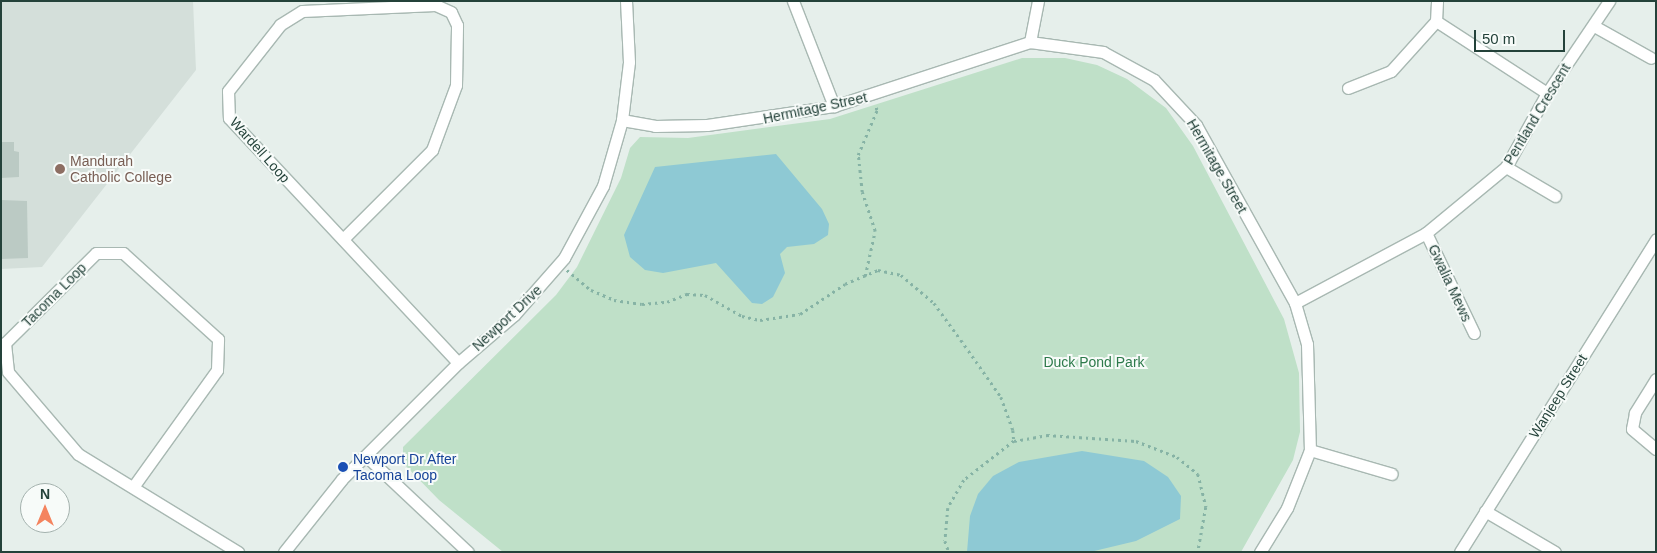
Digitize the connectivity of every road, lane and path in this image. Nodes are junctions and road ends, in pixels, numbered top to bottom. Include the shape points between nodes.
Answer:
1 (626, 1) edge
2 (793, 1) edge
3 (1038, 1) edge
4 (1436, 1) edge
5 (1609, 1) edge
6 (1436, 21) junction
7 (1594, 26) junction
8 (1030, 42) junction
9 (1651, 58) dead end
10 (1348, 88) dead end
11 (1547, 94) junction
12 (873, 104) dead end
13 (834, 106) junction
14 (622, 120) junction
15 (1506, 167) junction
16 (1555, 196) dead end
17 (1426, 233) junction
18 (343, 239) junction
19 (1656, 239) edge
20 (565, 269) dead end
21 (864, 276) junction
22 (1295, 303) junction
23 (1474, 333) dead end
24 (458, 363) junction
25 (1656, 379) edge
26 (1014, 441) junction
27 (1656, 449) edge
28 (1310, 450) junction
29 (366, 456) junction
30 (1392, 474) dead end
31 (133, 487) junction
32 (1485, 511) junction
33 (238, 552) edge
34 (284, 552) edge
35 (468, 552) edge
36 (949, 552) edge
37 (1198, 552) edge
38 (1260, 552) edge
39 (1460, 552) edge
40 (1555, 552) edge

1 - 14 street, Newport Drive via 629,62
2 - 13 street
3 - 8 street
4 - 6 street
5 - 7 street, Pentland Crescent
6 - 10 street via 1391,71
6 - 11 street
7 - 9 street
7 - 11 street, Pentland Crescent
8 - 13 street, Hermitage Street
8 - 22 street, Hermitage Street via 1103,52 1154,80 1177,102 1196,125
11 - 15 street, Pentland Crescent
12 - 21 path via 877,110 858,155 862,192 875,231
13 - 14 street, Hermitage Street via 765,119 699,125 655,126
14 - 24 street, Newport Drive via 602,186 564,258 514,314
15 - 16 street
15 - 17 street, Pentland Crescent
17 - 22 street, Pentland Crescent
17 - 23 street, Gwalia Mews
18 - 18 street, Wardell Loop via 229,118 228,91 280,25 302,11 435,5 451,12 457,25 456,85 432,150
18 - 24 street, Wardell Loop
19 - 32 street, Wanjeep Street
20 - 21 path via 591,290 614,300 642,304 667,302 687,294 705,295 742,316 760,320 800,314
21 - 26 path via 878,270 901,275 934,303 1001,397
22 - 28 street, Hermitage Street via 1308,344
24 - 29 street, Newport Drive
25 - 27 street via 1634,413 1632,429
26 - 36 path via 964,480 948,508 945,541
26 - 37 path via 1047,435 1128,440 1177,456 1198,474 1206,507
28 - 30 street
28 - 38 street, Hermitage Street via 1287,508
29 - 34 street, Newport Drive
29 - 35 street
31 - 31 street, Tacoma Loop via 217,370 218,339 123,253 96,253 5,343 8,372 78,454
31 - 33 street, Tacoma Loop
32 - 39 street, Wanjeep Street
32 - 40 street

